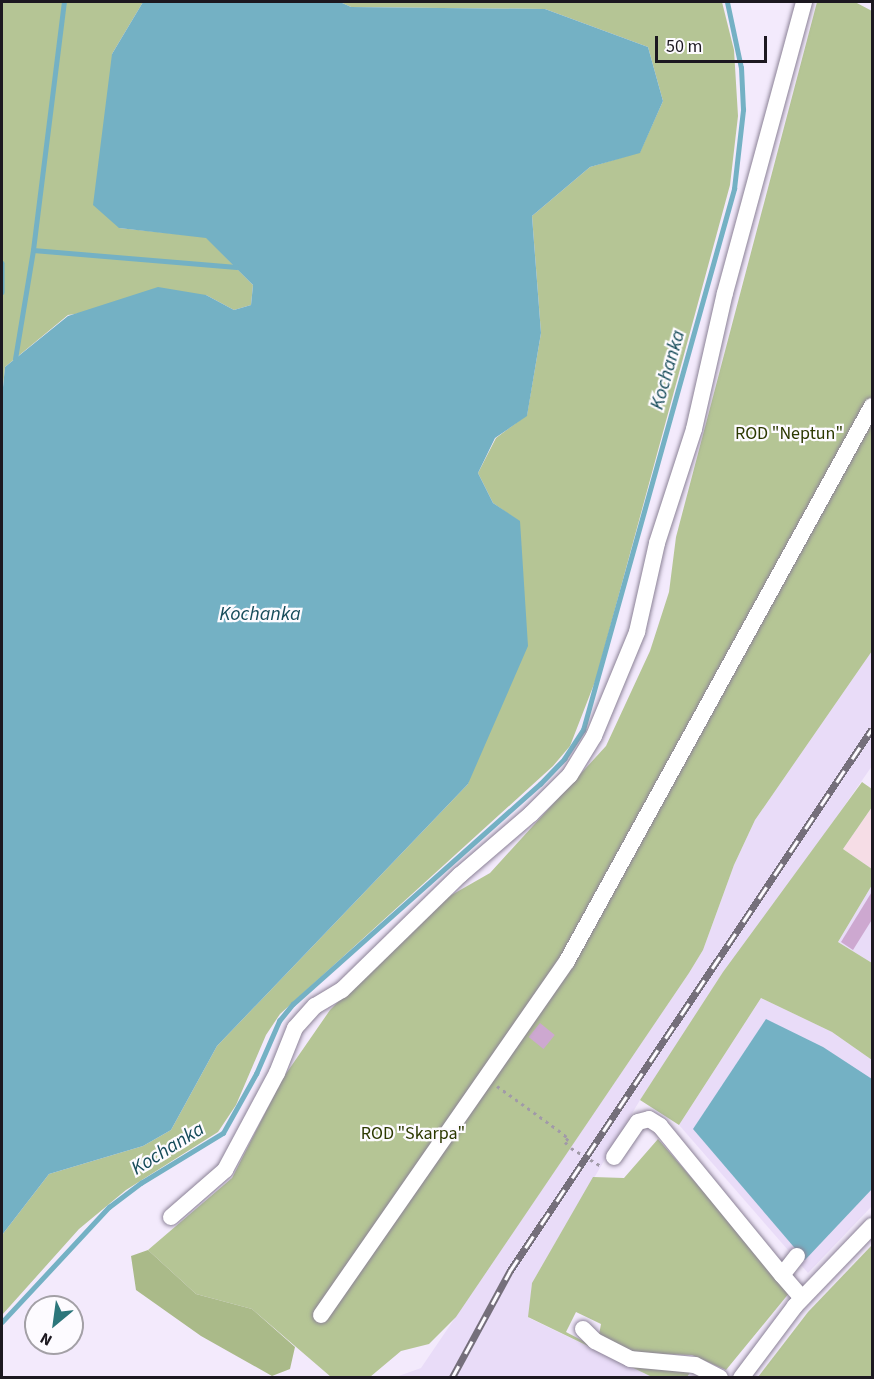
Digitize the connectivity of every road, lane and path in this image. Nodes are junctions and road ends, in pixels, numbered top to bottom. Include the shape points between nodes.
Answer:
1 (804, 2) edge
2 (873, 406) edge
3 (486, 1078) junction
4 (614, 1157) joint
5 (171, 1217) dead end
6 (873, 1226) edge
7 (797, 1256) dead end
8 (782, 1275) junction
9 (802, 1298) junction
10 (321, 1315) dead end
11 (583, 1329) dead end
12 (720, 1377) edge
13 (741, 1377) edge

1 - 5 street via 725,293 694,429 657,543 637,632 594,736 570,774 531,814 460,875 342,990 315,1006 295,1028 277,1073 225,1170
2 - 3 street via 588,926
3 - 4 path via 558,1130 568,1138 565,1142 571,1148 599,1166 608,1165
3 - 10 street
4 - 8 street via 638,1122 650,1119 660,1126
6 - 9 street
7 - 8 street
8 - 9 street
9 - 13 street
11 - 12 street via 595,1341 630,1359 695,1365

